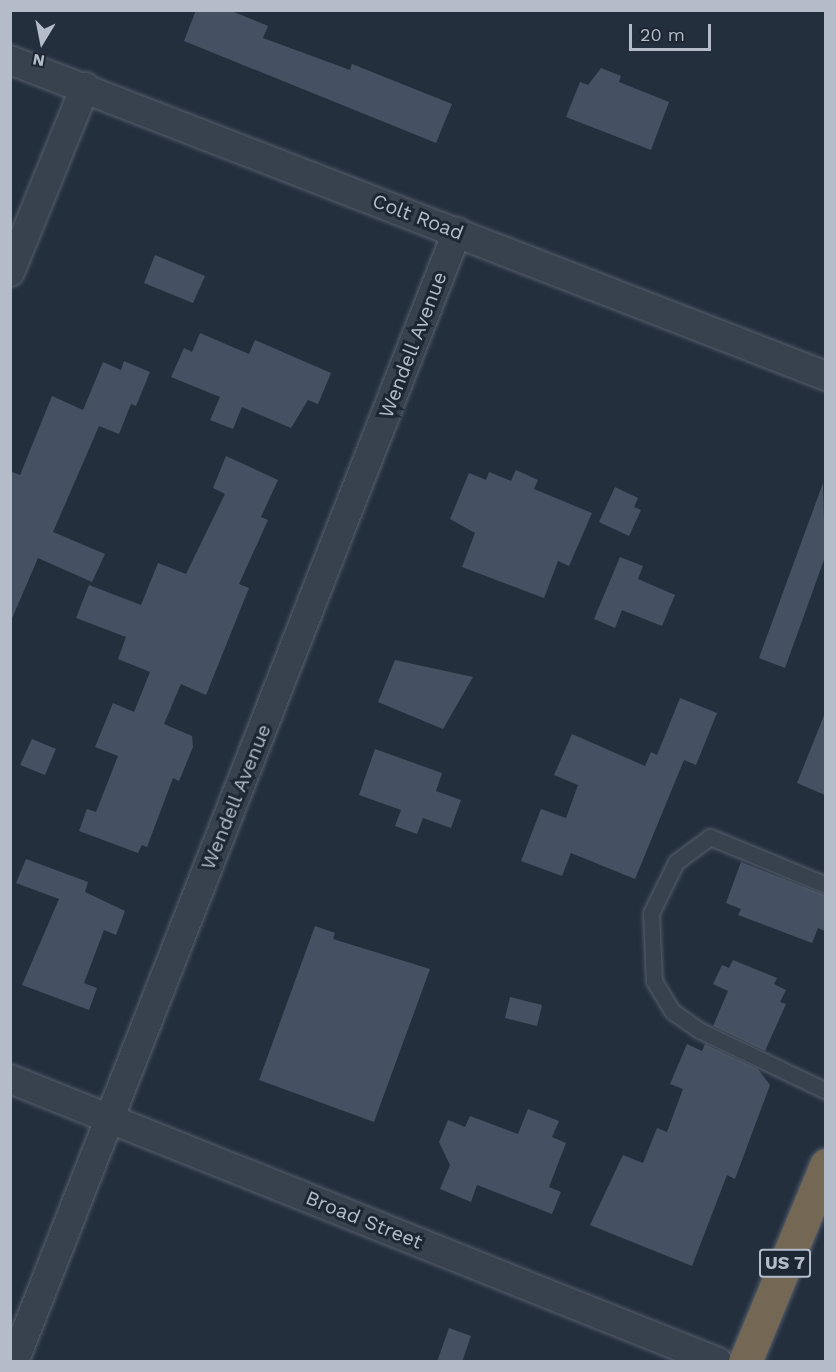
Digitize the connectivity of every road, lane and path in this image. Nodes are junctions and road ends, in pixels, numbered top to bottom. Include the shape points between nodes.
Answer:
1 (10, 60) edge
2 (85, 87) junction
3 (457, 232) junction
4 (10, 272) edge
5 (825, 376) edge
6 (825, 885) edge
7 (10, 1079) edge
8 (825, 1091) edge
9 (109, 1118) junction
10 (825, 1165) edge
11 (14, 1362) edge
12 (718, 1362) edge
13 (745, 1362) edge

1 - 2 street, Colt Road
2 - 3 street, Colt Road
2 - 4 street
3 - 5 street, Colt Road
3 - 9 street, Wendell Avenue
6 - 8 lane via 710,837 676,862 651,914 654,981 672,1011 701,1031
7 - 9 street, Broad Street
9 - 11 street, Wendell Avenue
9 - 12 street, Broad Street
10 - 13 highway, US 7

